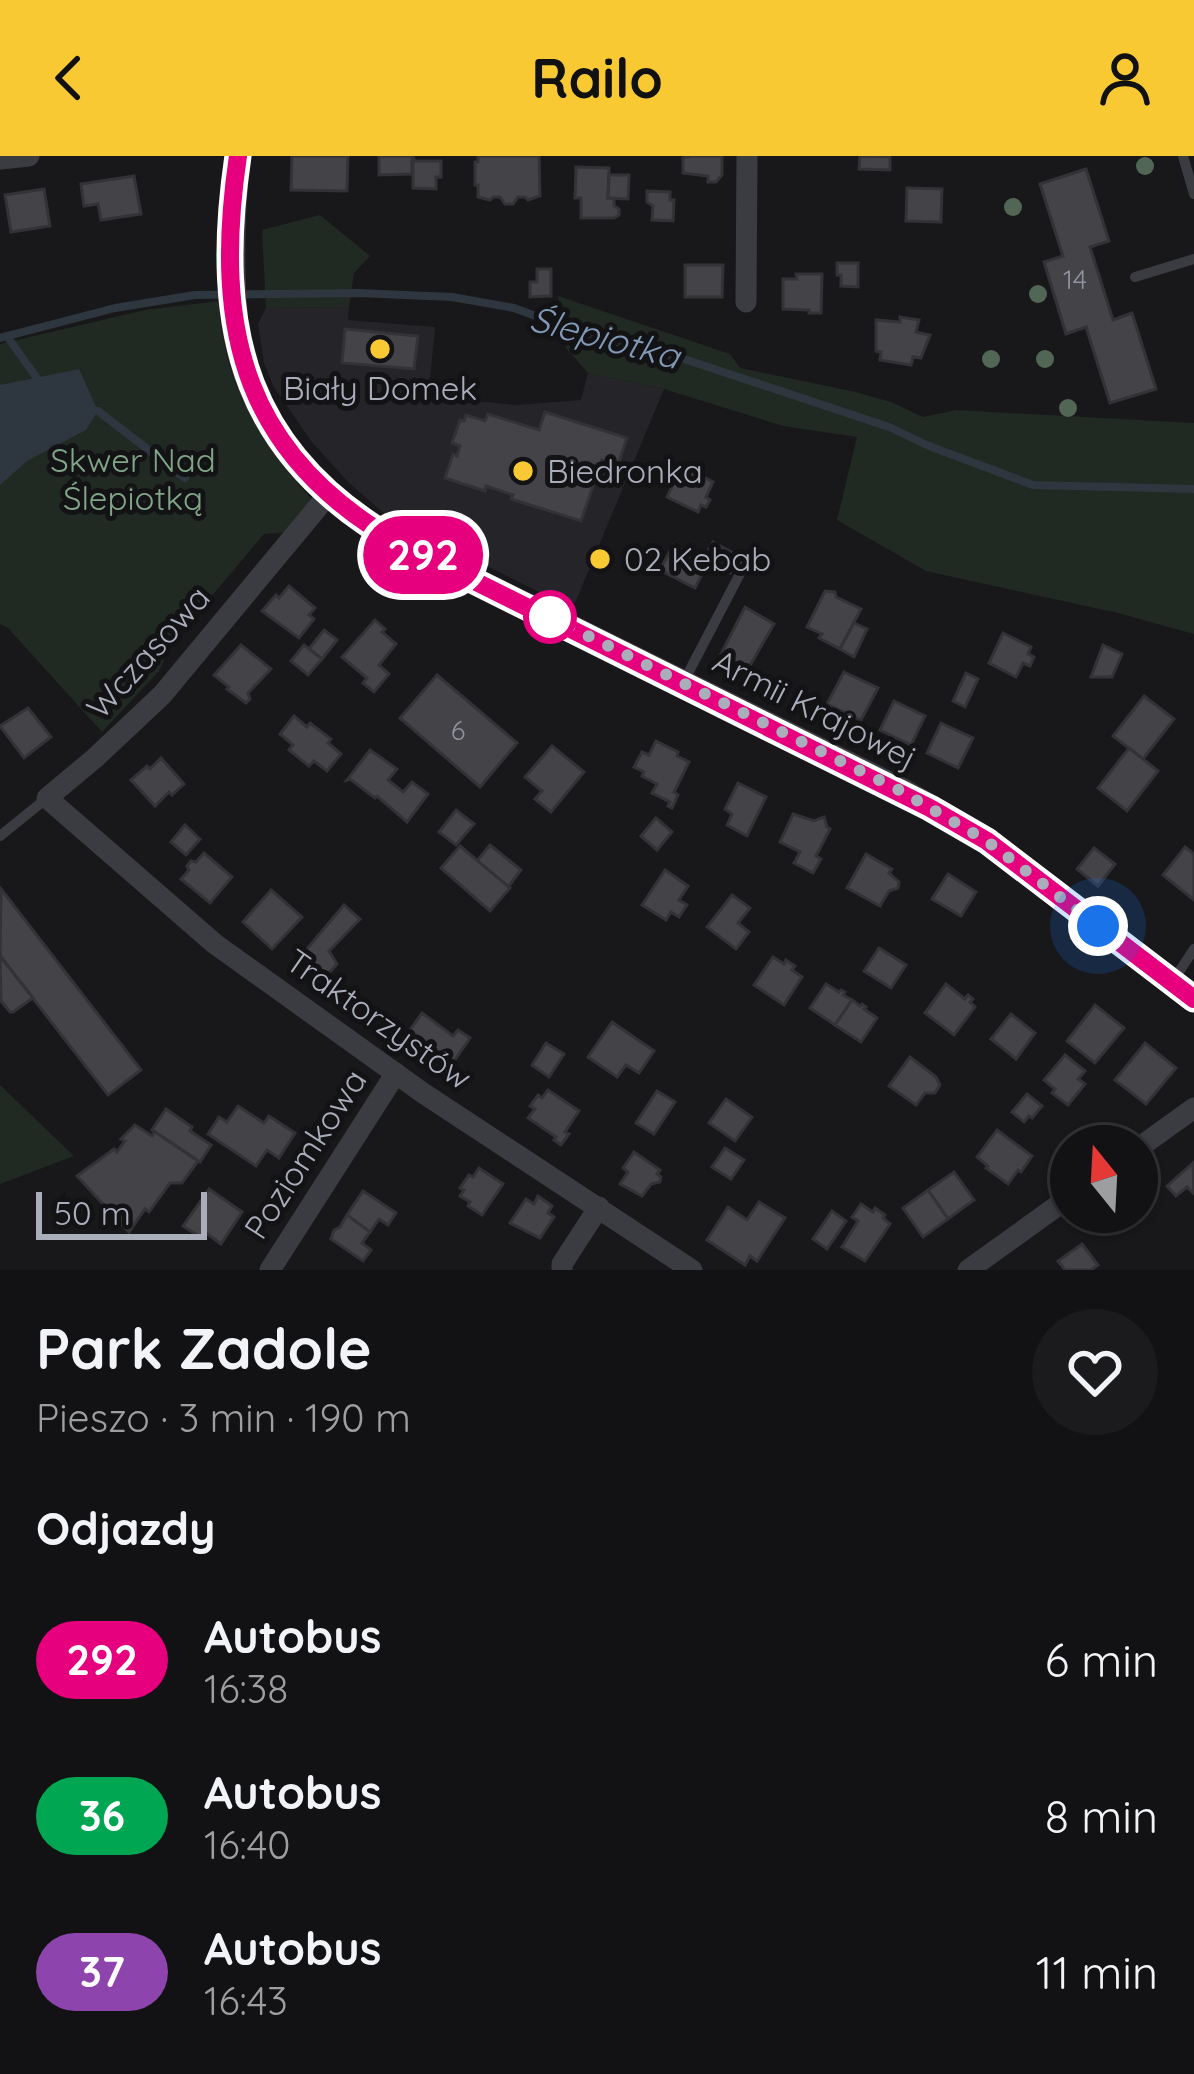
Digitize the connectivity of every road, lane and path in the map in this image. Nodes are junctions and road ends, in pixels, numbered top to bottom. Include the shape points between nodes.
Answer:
1 (29, 156) edge
2 (238, 156) edge
3 (747, 156) edge
4 (1183, 156) edge
5 (0, 159) edge
6 (1194, 194) edge
7 (1194, 259) edge
8 (1135, 277) dead end
9 (746, 302) dead end
10 (328, 495) junction
11 (745, 564) dead end
12 (683, 683) junction
13 (47, 798) junction
14 (0, 836) edge
15 (1194, 949) edge
16 (1183, 991) edge
17 (396, 1073) junction
18 (1194, 1108) edge
19 (1158, 1134) edge
20 (599, 1207) junction
21 (1050, 1211) edge
22 (270, 1270) edge
23 (562, 1270) edge
24 (692, 1270) edge
25 (968, 1270) edge

1 - 5 street
2 - 10 street, Armii Krajowej via 231,246 242,358 266,419
3 - 9 street
4 - 6 lane
7 - 8 lane
10 - 12 street, Armii Krajowej via 374,530
10 - 13 street, Wczasowa via 162,695
11 - 12 lane
12 - 16 street, Armii Krajowej via 987,841
13 - 14 lane, Wczasowa
13 - 17 street, Traktorzystów via 215,944
15 - 16 lane
17 - 20 street, Traktorzystów
17 - 22 street, Poziomkowa
18 - 19 street
20 - 23 street
20 - 24 street, Traktorzystów
21 - 25 street

